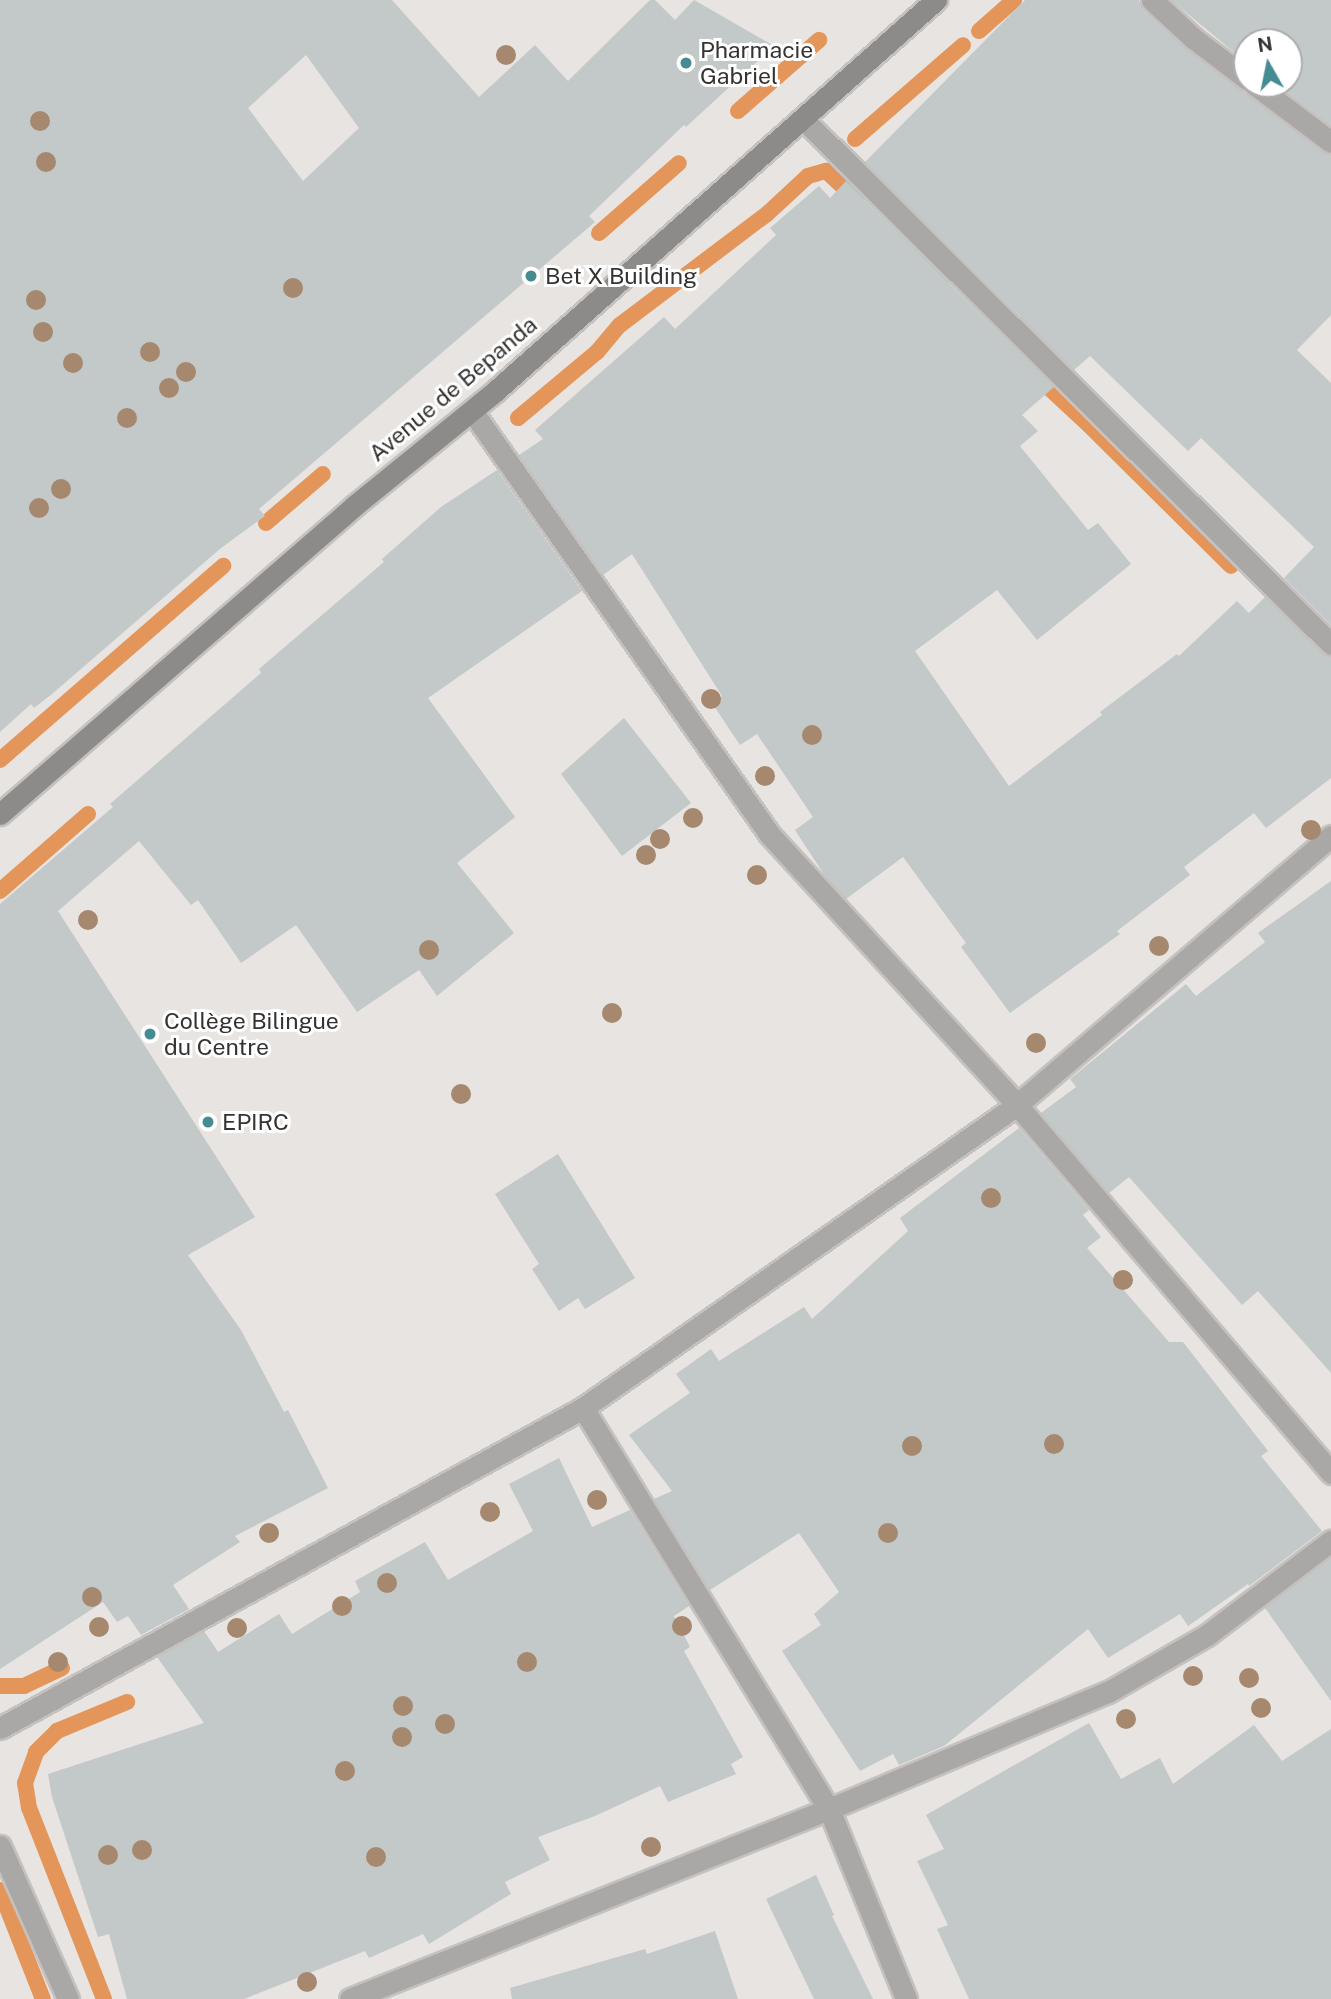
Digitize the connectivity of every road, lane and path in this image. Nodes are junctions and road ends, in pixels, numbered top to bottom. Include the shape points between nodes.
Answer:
1 (936, 0) edge
2 (1152, 0) edge
3 (1233, 68) edge
4 (1273, 98) edge
5 (804, 120) junction
6 (1331, 142) edge
7 (472, 411) junction
8 (1331, 644) edge
9 (0, 814) edge
10 (1331, 836) edge
11 (1017, 1105) junction
12 (583, 1408) junction
13 (1331, 1473) edge
14 (1331, 1541) edge
15 (0, 1728) edge
16 (830, 1809) junction
17 (0, 1846) edge
18 (68, 1999) edge
19 (350, 1999) edge
20 (906, 1999) edge

1 - 5 main road, Avenue de Bepanda
2 - 3 street
4 - 6 street
5 - 7 main road, Avenue de Bepanda
5 - 8 street
7 - 9 main road, Avenue de Bepanda via 354,506
7 - 11 street via 770,835
10 - 11 street
11 - 12 street
11 - 13 street
12 - 15 street
12 - 16 street
14 - 16 street via 1207,1635 1108,1692
16 - 19 street
16 - 20 street
17 - 18 street

